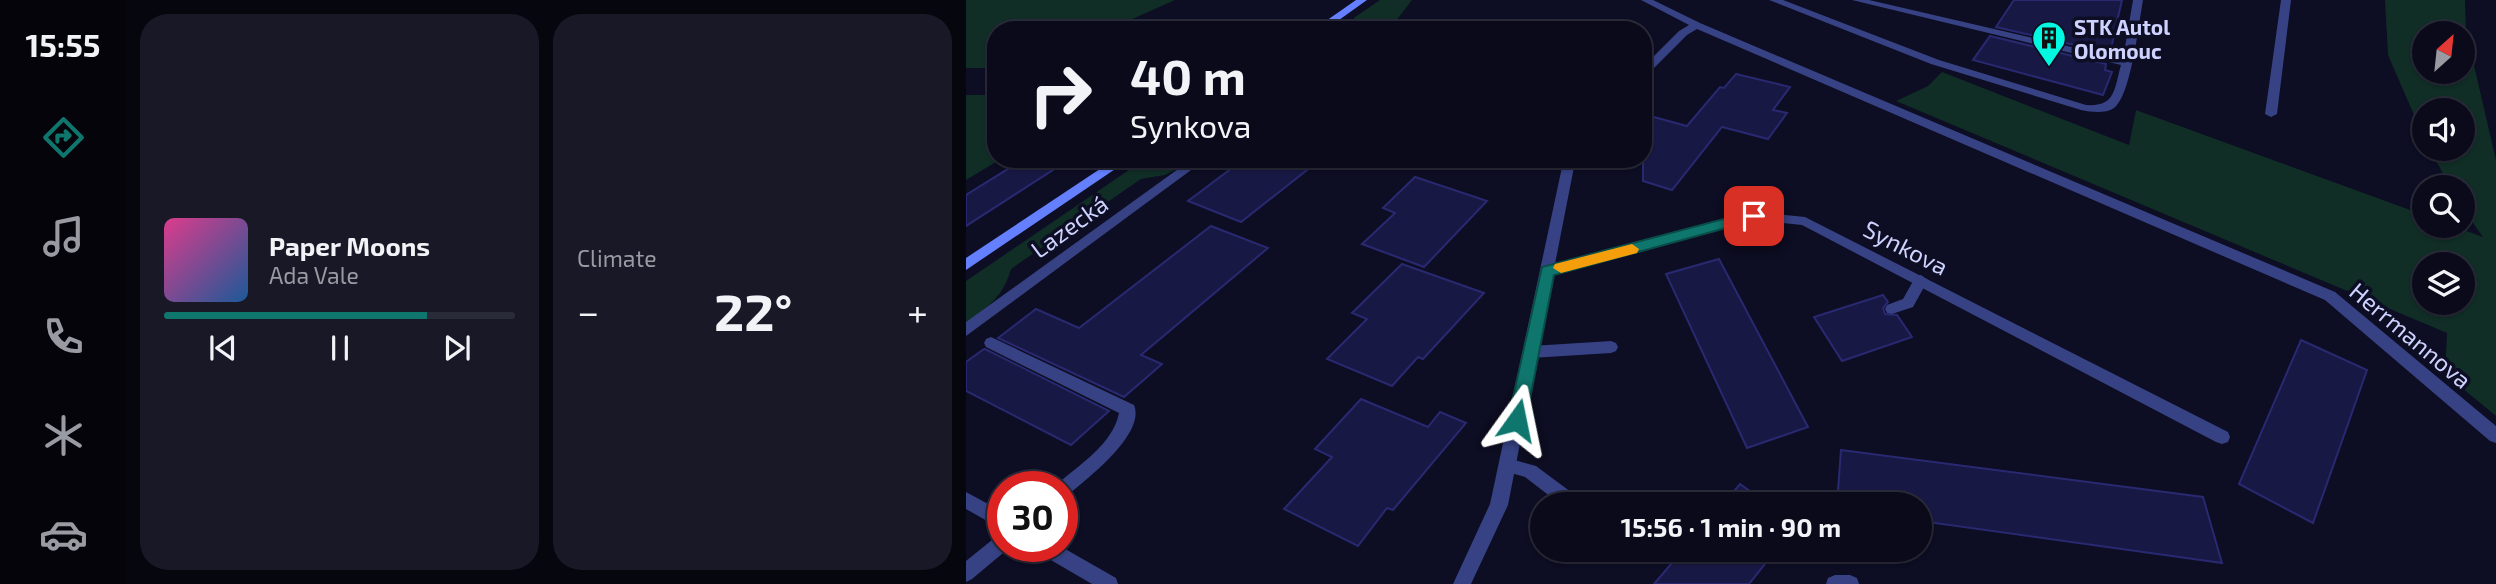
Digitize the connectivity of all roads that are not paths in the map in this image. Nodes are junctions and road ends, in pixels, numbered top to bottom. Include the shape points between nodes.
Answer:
1 (1362, 0) edge
2 (1646, 0) edge
3 (1774, 0) edge
4 (1857, 0) edge
5 (2138, 0) edge
6 (2286, 0) edge
7 (1339, 21) edge
8 (1696, 25) junction
9 (2127, 63) junction
10 (1652, 64) edge
11 (2271, 114) dead end
12 (1111, 168) edge
13 (1188, 168) edge
14 (1568, 168) edge
15 (966, 265) edge
16 (1547, 271) junction
17 (1921, 280) junction
18 (1892, 309) dead end
19 (966, 330) edge
20 (991, 343) dead end
21 (1611, 347) dead end
22 (1531, 352) junction
23 (2496, 436) edge
24 (2222, 437) dead end
25 (1507, 465) junction
26 (1078, 475) edge
27 (1557, 492) edge
28 (966, 499) edge
29 (987, 512) edge
30 (987, 555) edge
31 (1071, 562) edge
32 (966, 573) edge
33 (1109, 584) edge
34 (1462, 584) edge
35 (1835, 584) edge
36 (1850, 584) edge

1 - 7 main road
2 - 8 street, Herrmannova
3 - 9 street via 1935,62 2085,108 2111,105
4 - 9 street
5 - 9 street
6 - 11 street
8 - 10 street
8 - 23 street, Herrmannova via 2330,296
12 - 15 main road, Lazecká
13 - 19 street, Lazecká
14 - 16 street
16 - 17 street, Synkova via 1754,216 1805,220
16 - 22 street
17 - 18 street via 1908,303
17 - 24 street, Synkova
20 - 26 street via 1128,410 1128,420 1114,440
21 - 22 street
22 - 25 street
25 - 27 street via 1530,471
25 - 34 street via 1499,505
28 - 29 street
30 - 32 street
31 - 33 street
35 - 36 street

